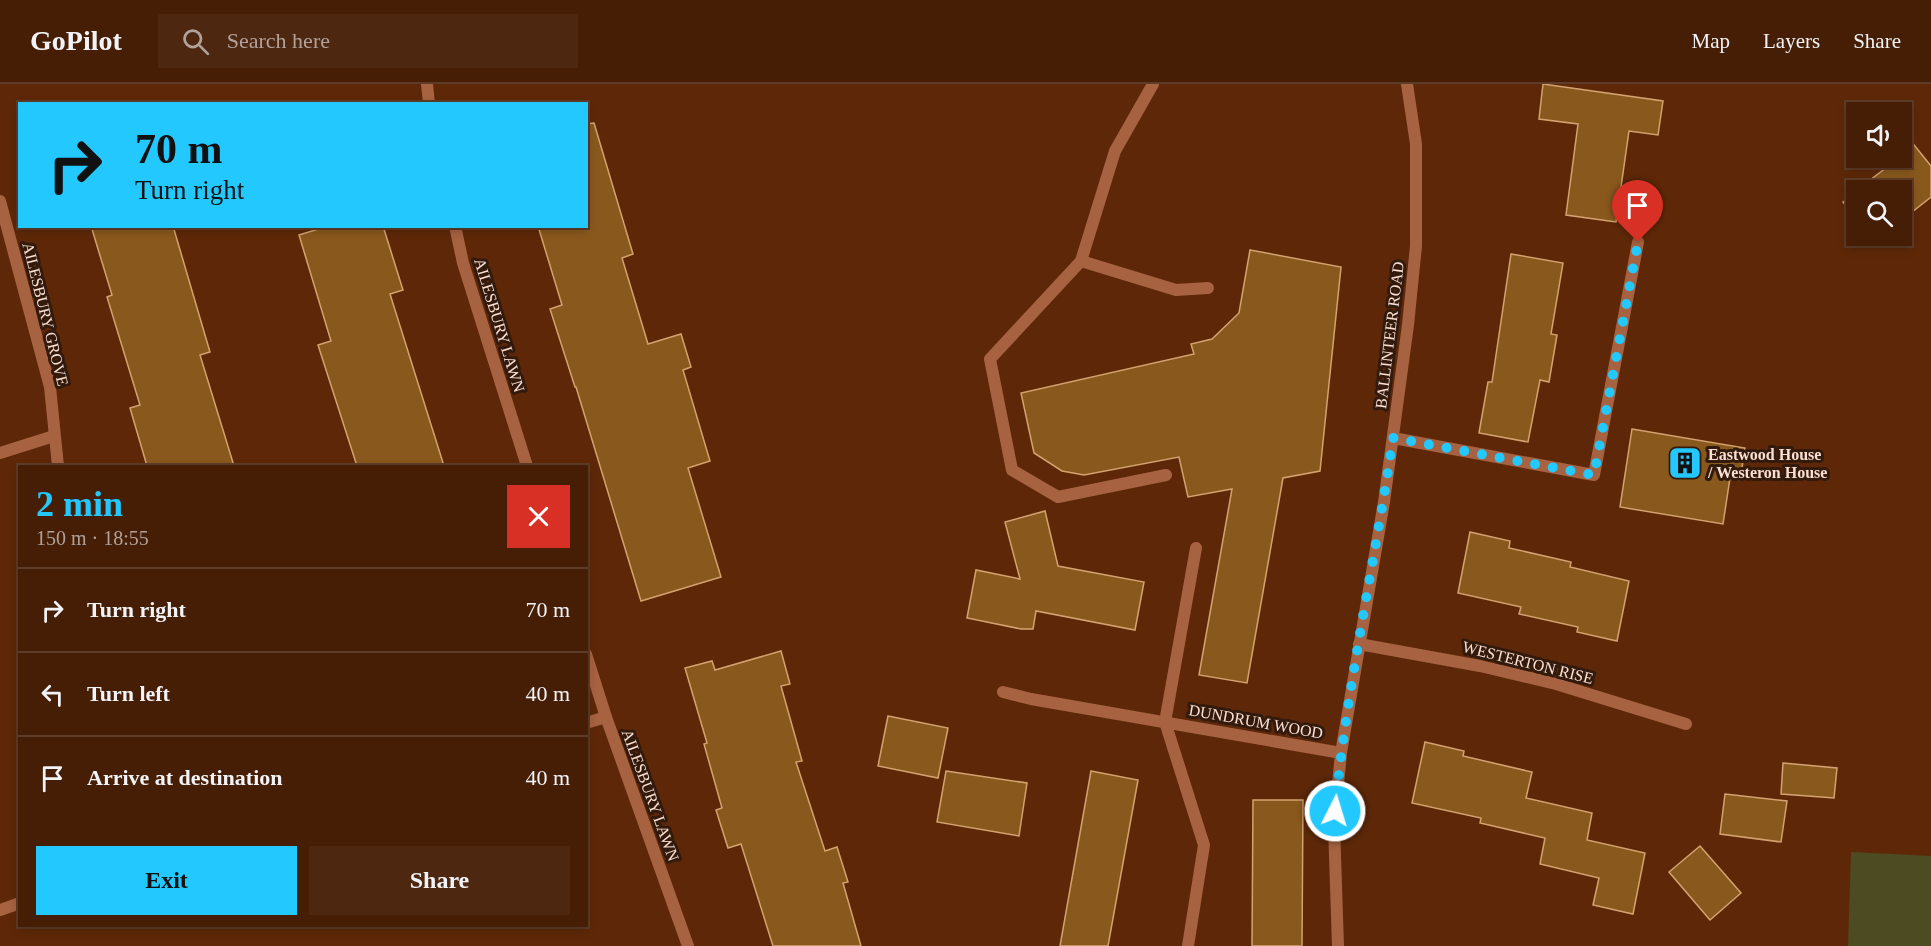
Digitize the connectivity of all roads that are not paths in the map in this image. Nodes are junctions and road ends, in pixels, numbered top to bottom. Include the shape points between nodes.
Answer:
1 (427, 84) edge
2 (1153, 84) edge
3 (1407, 84) edge
4 (429, 102) edge
5 (0, 201) edge
6 (455, 228) edge
7 (1638, 242) dead end
8 (1081, 261) junction
9 (1208, 288) dead end
10 (54, 436) junction
11 (1393, 438) junction
12 (0, 453) edge
13 (58, 465) edge
14 (527, 465) edge
15 (1166, 475) dead end
16 (1196, 548) dead end
17 (1359, 644) junction
18 (588, 660) edge
19 (1003, 692) dead end
20 (606, 717) junction
21 (588, 722) edge
22 (1165, 722) junction
23 (1686, 724) dead end
24 (1341, 753) junction
25 (18, 904) edge
26 (0, 910) edge
27 (688, 946) edge
28 (1188, 946) edge
29 (1338, 946) edge

1 - 4 street
2 - 8 street via 1115,151
3 - 11 street, BALLINTEER ROAD via 1416,144 1416,246
5 - 10 street, AILESBURY GROVE via 50,387
6 - 14 street, AILESBURY LAWN
7 - 11 street via 1594,475
8 - 9 street via 1176,290
8 - 15 street via 990,359 1012,470 1058,497
10 - 12 street
10 - 13 street, AILESBURY GROVE
11 - 17 street, BALLINTEER ROAD
16 - 22 street, DUNDRUM WOOD
17 - 23 street, WESTERTON RISE via 1480,666
17 - 24 street, BALLINTEER ROAD
18 - 20 street, AILESBURY LAWN
19 - 22 street, DUNDRUM WOOD
20 - 21 street
20 - 27 street, AILESBURY LAWN
22 - 24 street, DUNDRUM WOOD
22 - 28 street, DUNDRUM WOOD via 1204,845
24 - 29 street, BALLINTEER ROAD via 1334,825
25 - 26 street

